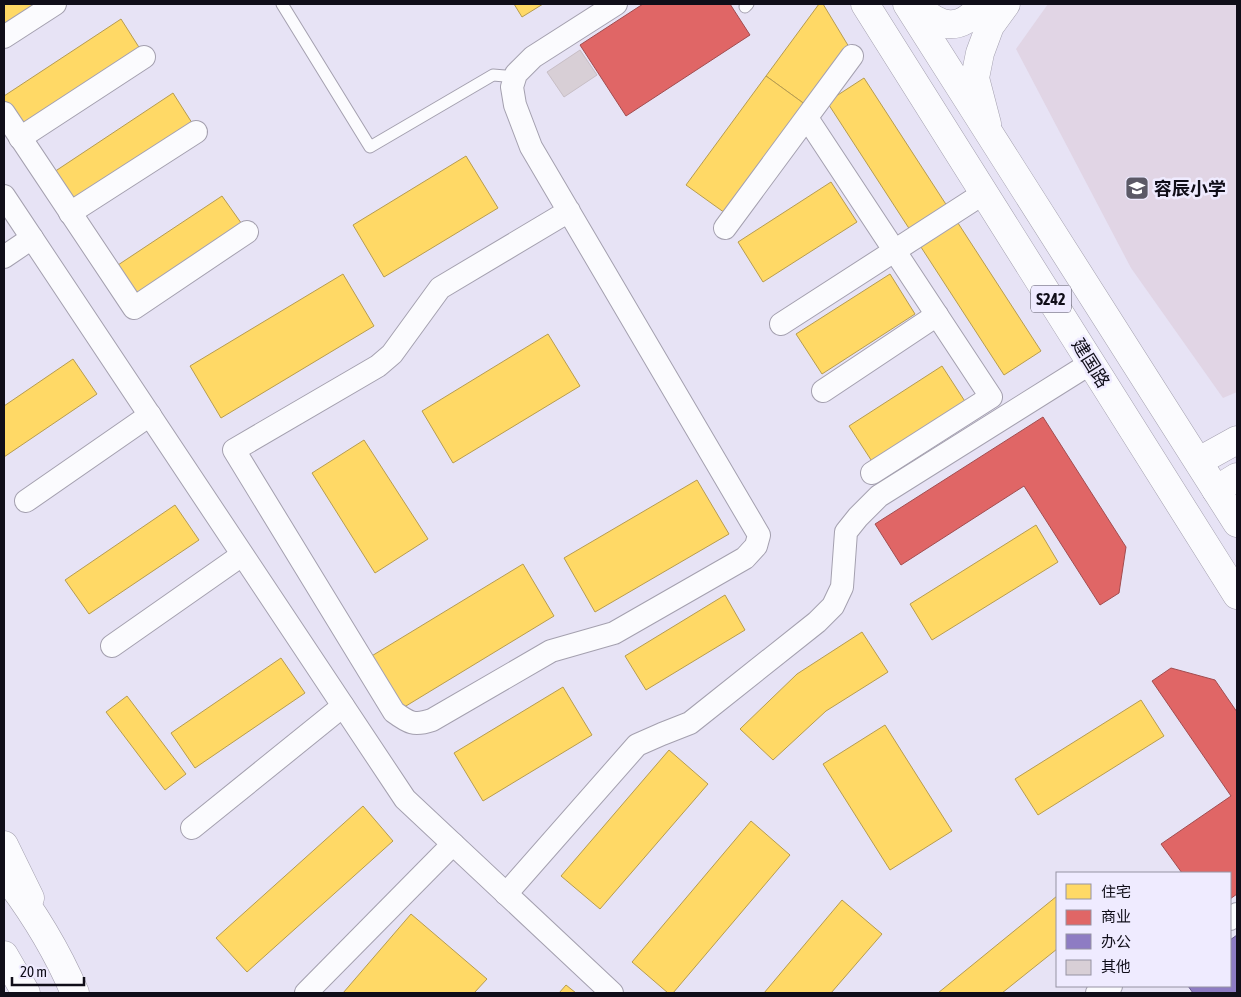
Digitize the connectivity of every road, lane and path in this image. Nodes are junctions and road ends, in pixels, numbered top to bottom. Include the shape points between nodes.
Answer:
1 (55, 4) edge
2 (282, 4) edge
3 (616, 4) edge
4 (865, 4) edge
5 (907, 4) edge
6 (915, 4) edge
7 (982, 4) edge
8 (1006, 4) edge
9 (4, 37) edge
10 (852, 56) dead end
11 (144, 57) dead end
12 (514, 80) junction
13 (4, 113) edge
14 (806, 118) junction
15 (196, 132) dead end
16 (20, 138) junction
17 (993, 140) junction
18 (984, 193) junction
19 (4, 196) edge
20 (569, 211) junction
21 (70, 213) junction
22 (725, 228) dead end
23 (247, 232) dead end
24 (32, 238) junction
25 (895, 251) junction
26 (4, 257) edge
27 (937, 315) junction
28 (781, 324) dead end
29 (1091, 363) junction
30 (822, 392) dead end
31 (150, 416) junction
32 (1237, 440) edge
33 (1199, 461) junction
34 (872, 473) dead end
35 (1227, 483) edge
36 (26, 501) dead end
37 (1237, 523) edge
38 (242, 555) junction
39 (1237, 595) edge
40 (112, 646) dead end
41 (343, 706) junction
42 (192, 828) dead end
43 (453, 844) junction
44 (4, 845) edge
45 (4, 874) edge
46 (506, 894) junction
47 (4, 954) edge
48 (65, 968) junction
49 (1108, 987) edge
50 (26, 993) edge
51 (75, 993) edge
52 (306, 993) edge
53 (612, 993) edge
54 (1097, 993) edge

1 - 9 street
2 - 12 lane via 370,147 493,75
3 - 12 street via 533,57
4 - 18 main road, 建国路 / S242
5 - 17 main road, S242
6 - 7 main road via 933,20 958,25
8 - 17 main road via 990,26 975,78
10 - 14 street
11 - 16 street
12 - 20 street via 515,105 532,147
13 - 16 street
14 - 22 street
14 - 25 street
15 - 21 street
16 - 21 street
17 - 33 main road, S242
18 - 25 street
18 - 29 main road, 建国路 / S242
19 - 24 street
20 - 20 street via 440,288 392,354 378,366 234,450 394,712 418,724 432,720 551,651 614,633 745,558 756,546 760,535
21 - 23 street via 134,308
24 - 26 street
24 - 31 street
25 - 27 street
25 - 28 street
27 - 30 street
27 - 34 street via 991,397
29 - 39 main road, 建国路 / S242
29 - 46 street via 879,496 846,532 842,587 833,606 690,724 637,745
31 - 36 street
31 - 38 street
32 - 33 main road
33 - 35 main road, S242
35 - 37 main road, S242
38 - 40 street
38 - 41 street
41 - 42 street
41 - 43 street via 405,799
43 - 46 street
43 - 52 street
44 - 48 main road
45 - 48 main road
46 - 53 street
47 - 50 main road
48 - 51 main road
49 - 54 street

